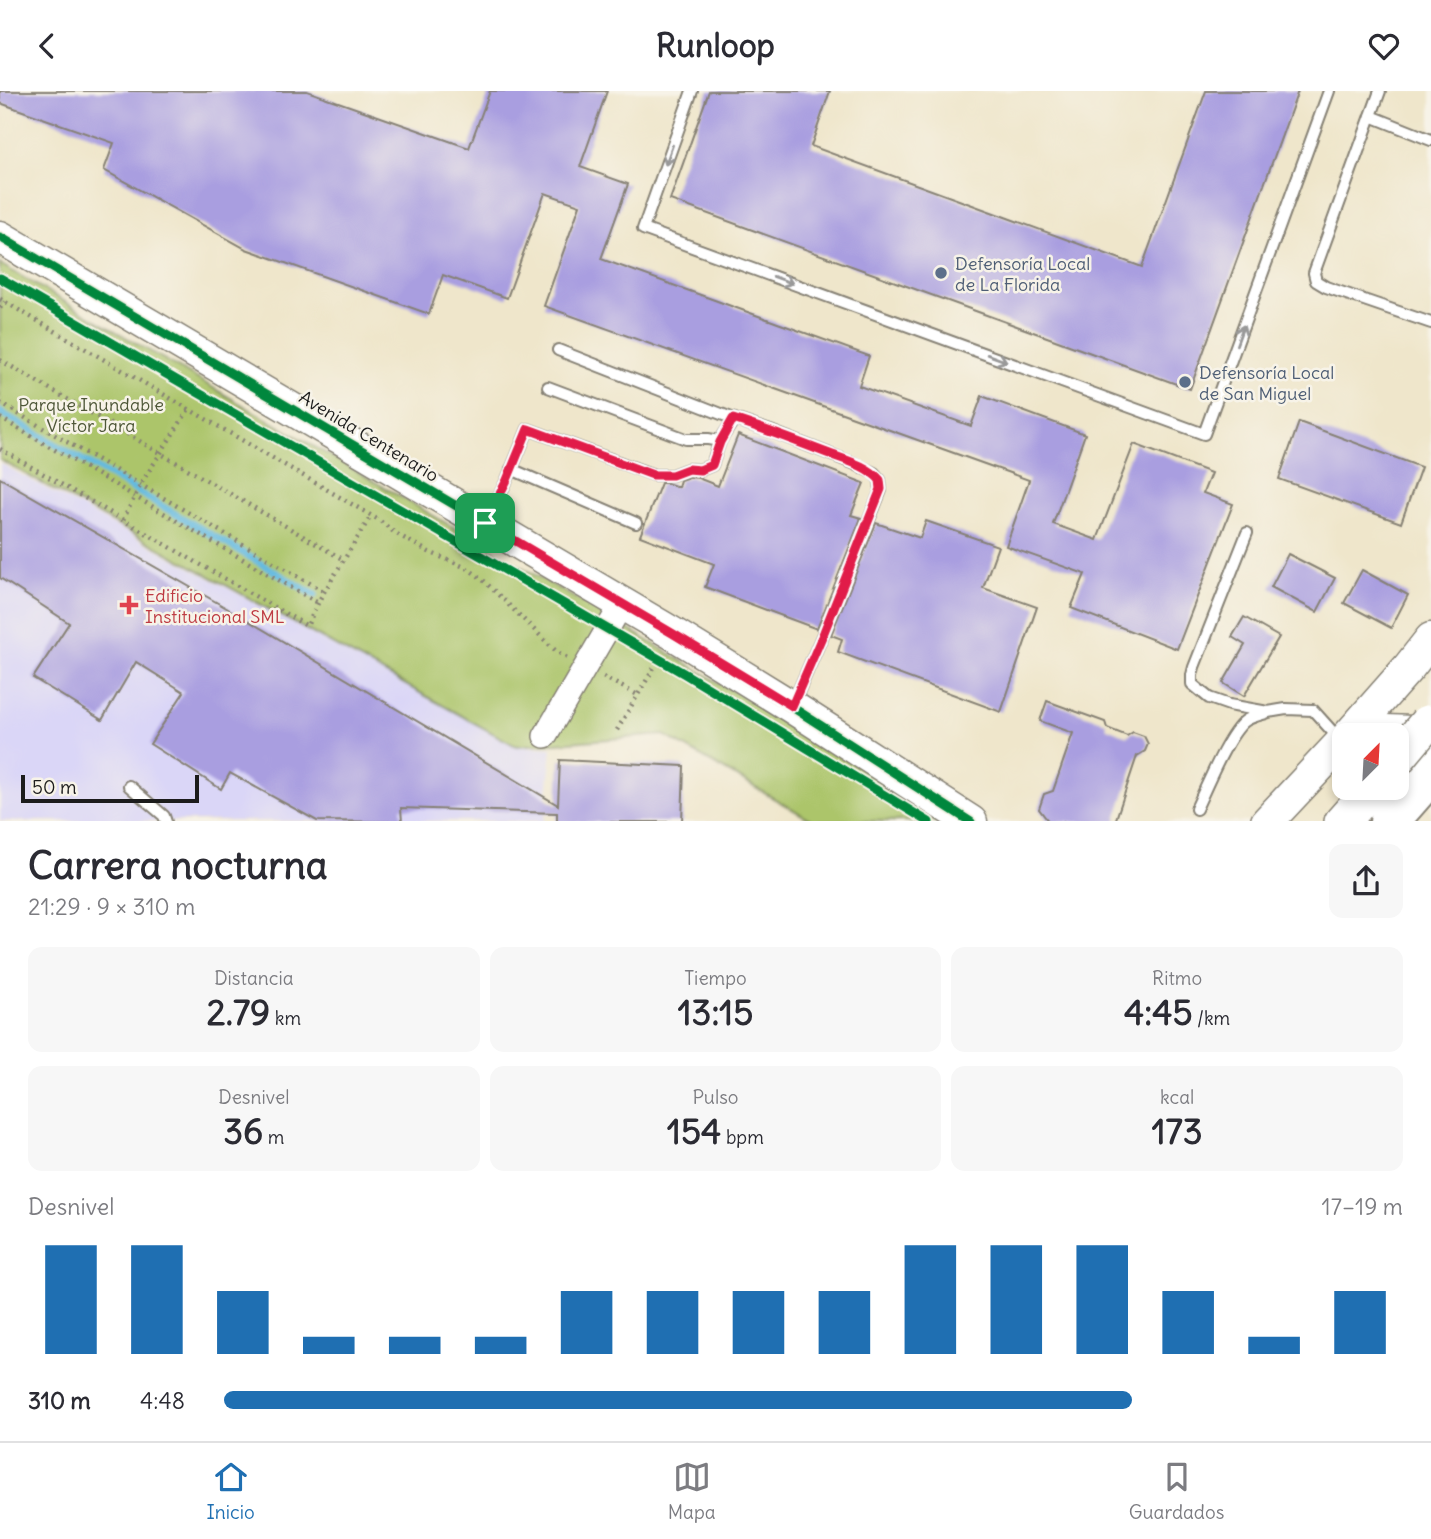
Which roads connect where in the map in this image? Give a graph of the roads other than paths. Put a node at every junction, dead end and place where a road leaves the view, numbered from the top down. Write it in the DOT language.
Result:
graph roads {
  1 [pos="692,91"];
  2 [pos="1329,91"];
  3 [pos="1380,91"];
  4 [pos="1371,116"];
  5 [pos="1431,140"];
  6 [pos="0,237"];
  7 [pos="1431,323"];
  8 [pos="558,350"];
  9 [pos="548,387"];
  10 [pos="733,419"];
  11 [pos="720,442"];
  12 [pos="512,469"];
  13 [pos="485,523"];
  14 [pos="636,523"];
  15 [pos="1247,533"];
  16 [pos="622,604"];
  17 [pos="1431,639"];
  18 [pos="1409,667"];
  19 [pos="792,706"];
  20 [pos="1268,712"];
  21 [pos="1362,723"];
  22 [pos="1332,725"];
  23 [pos="545,736"];
  24 [pos="1421,749"];
  25 [pos="1332,756"];
  26 [pos="129,786"];
  27 [pos="1361,800"];
  28 [pos="1196,809"];
  29 [pos="166,821"];
  30 [pos="971,821"];
  31 [pos="1267,821"];
  32 [pos="1342,821"];
  33 [pos="1389,821"];
  1 -- 2 [label="lane, one-way"];
  3 -- 4 [label="lane"];
  4 -- 5 [label="lane"];
  4 -- 7 [label="lane"];
  6 -- 13 [label="street, Avenida Centenario"];
  8 -- 10 [label="lane"];
  9 -- 11 [label="lane"];
  10 -- 11 [label="lane"];
  10 -- 19 [label="lane"];
  11 -- 12 [label="lane"];
  12 -- 13 [label="lane"];
  12 -- 14 [label="lane"];
  13 -- 16 [label="street, Avenida Centenario"];
  15 -- 20 [label="lane"];
  16 -- 19 [label="street, Avenida Centenario"];
  16 -- 23 [label="street"];
  17 -- 18 [label="street"];
  18 -- 21 [label="street"];
  18 -- 24 [label="street"];
  19 -- 30 [label="street, Avenida Centenario"];
  20 -- 22 [label="lane"];
  20 -- 28 [label="lane"];
  24 -- 33 [label="highway"];
  25 -- 31 [label="street"];
  26 -- 29 [label="lane"];
  27 -- 32 [label="main road"];
}
